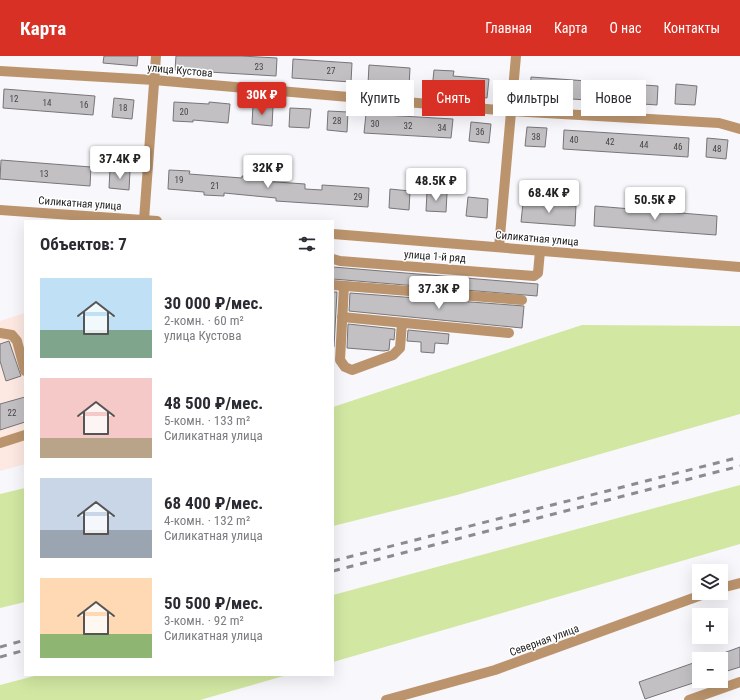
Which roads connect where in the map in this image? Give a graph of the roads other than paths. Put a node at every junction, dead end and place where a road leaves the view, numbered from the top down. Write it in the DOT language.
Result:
graph roads {
  1 [pos="156,56"];
  2 [pos="516,56"];
  3 [pos="0,71"];
  4 [pos="154,80"];
  5 [pos="513,80"];
  6 [pos="493,110"];
  7 [pos="573,115"];
  8 [pos="510,116"];
  9 [pos="740,129"];
  10 [pos="0,210"];
  11 [pos="144,220"];
  12 [pos="334,234"];
  13 [pos="499,247"];
  14 [pos="540,251"];
  15 [pos="334,258"];
  16 [pos="740,267"];
  17 [pos="334,285"];
  18 [pos="344,286"];
  19 [pos="522,300"];
  20 [pos="342,317"];
  21 [pos="402,323"];
  22 [pos="0,333"];
  23 [pos="509,333"];
  24 [pos="24,367"];
  25 [pos="24,435"];
  26 [pos="0,443"];
  27 [pos="740,583"];
  28 [pos="728,586"];
  29 [pos="692,599"];
  30 [pos="740,682"];
  31 [pos="386,700"];
  32 [pos="690,700"];
  1 -- 4 [label="street"];
  2 -- 5 [label="street"];
  3 -- 4 [label="street, улица Кустова"];
  4 -- 6 [label="street, улица Кустова"];
  4 -- 11 [label="street"];
  7 -- 9 [label="street, улица Кустова"];
  8 -- 13 [label="street"];
  10 -- 11 [label="street, Силикатная улица"];
  12 -- 13 [label="street, Силикатная улица"];
  13 -- 14 [label="street, Силикатная улица"];
  14 -- 15 [label="street, улица 1-й ряд"];
  14 -- 16 [label="street, Силикатная улица"];
  17 -- 18 [label="street"];
  18 -- 19 [label="street"];
  18 -- 20 [label="street"];
  20 -- 21 [label="street"];
  20 -- 21 [label="street"];
  21 -- 23 [label="street"];
  22 -- 24 [label="street"];
  25 -- 26 [label="street"];
  27 -- 28 [label="street"];
  29 -- 31 [label="street, Северная улица"];
  30 -- 32 [label="street"];
}
